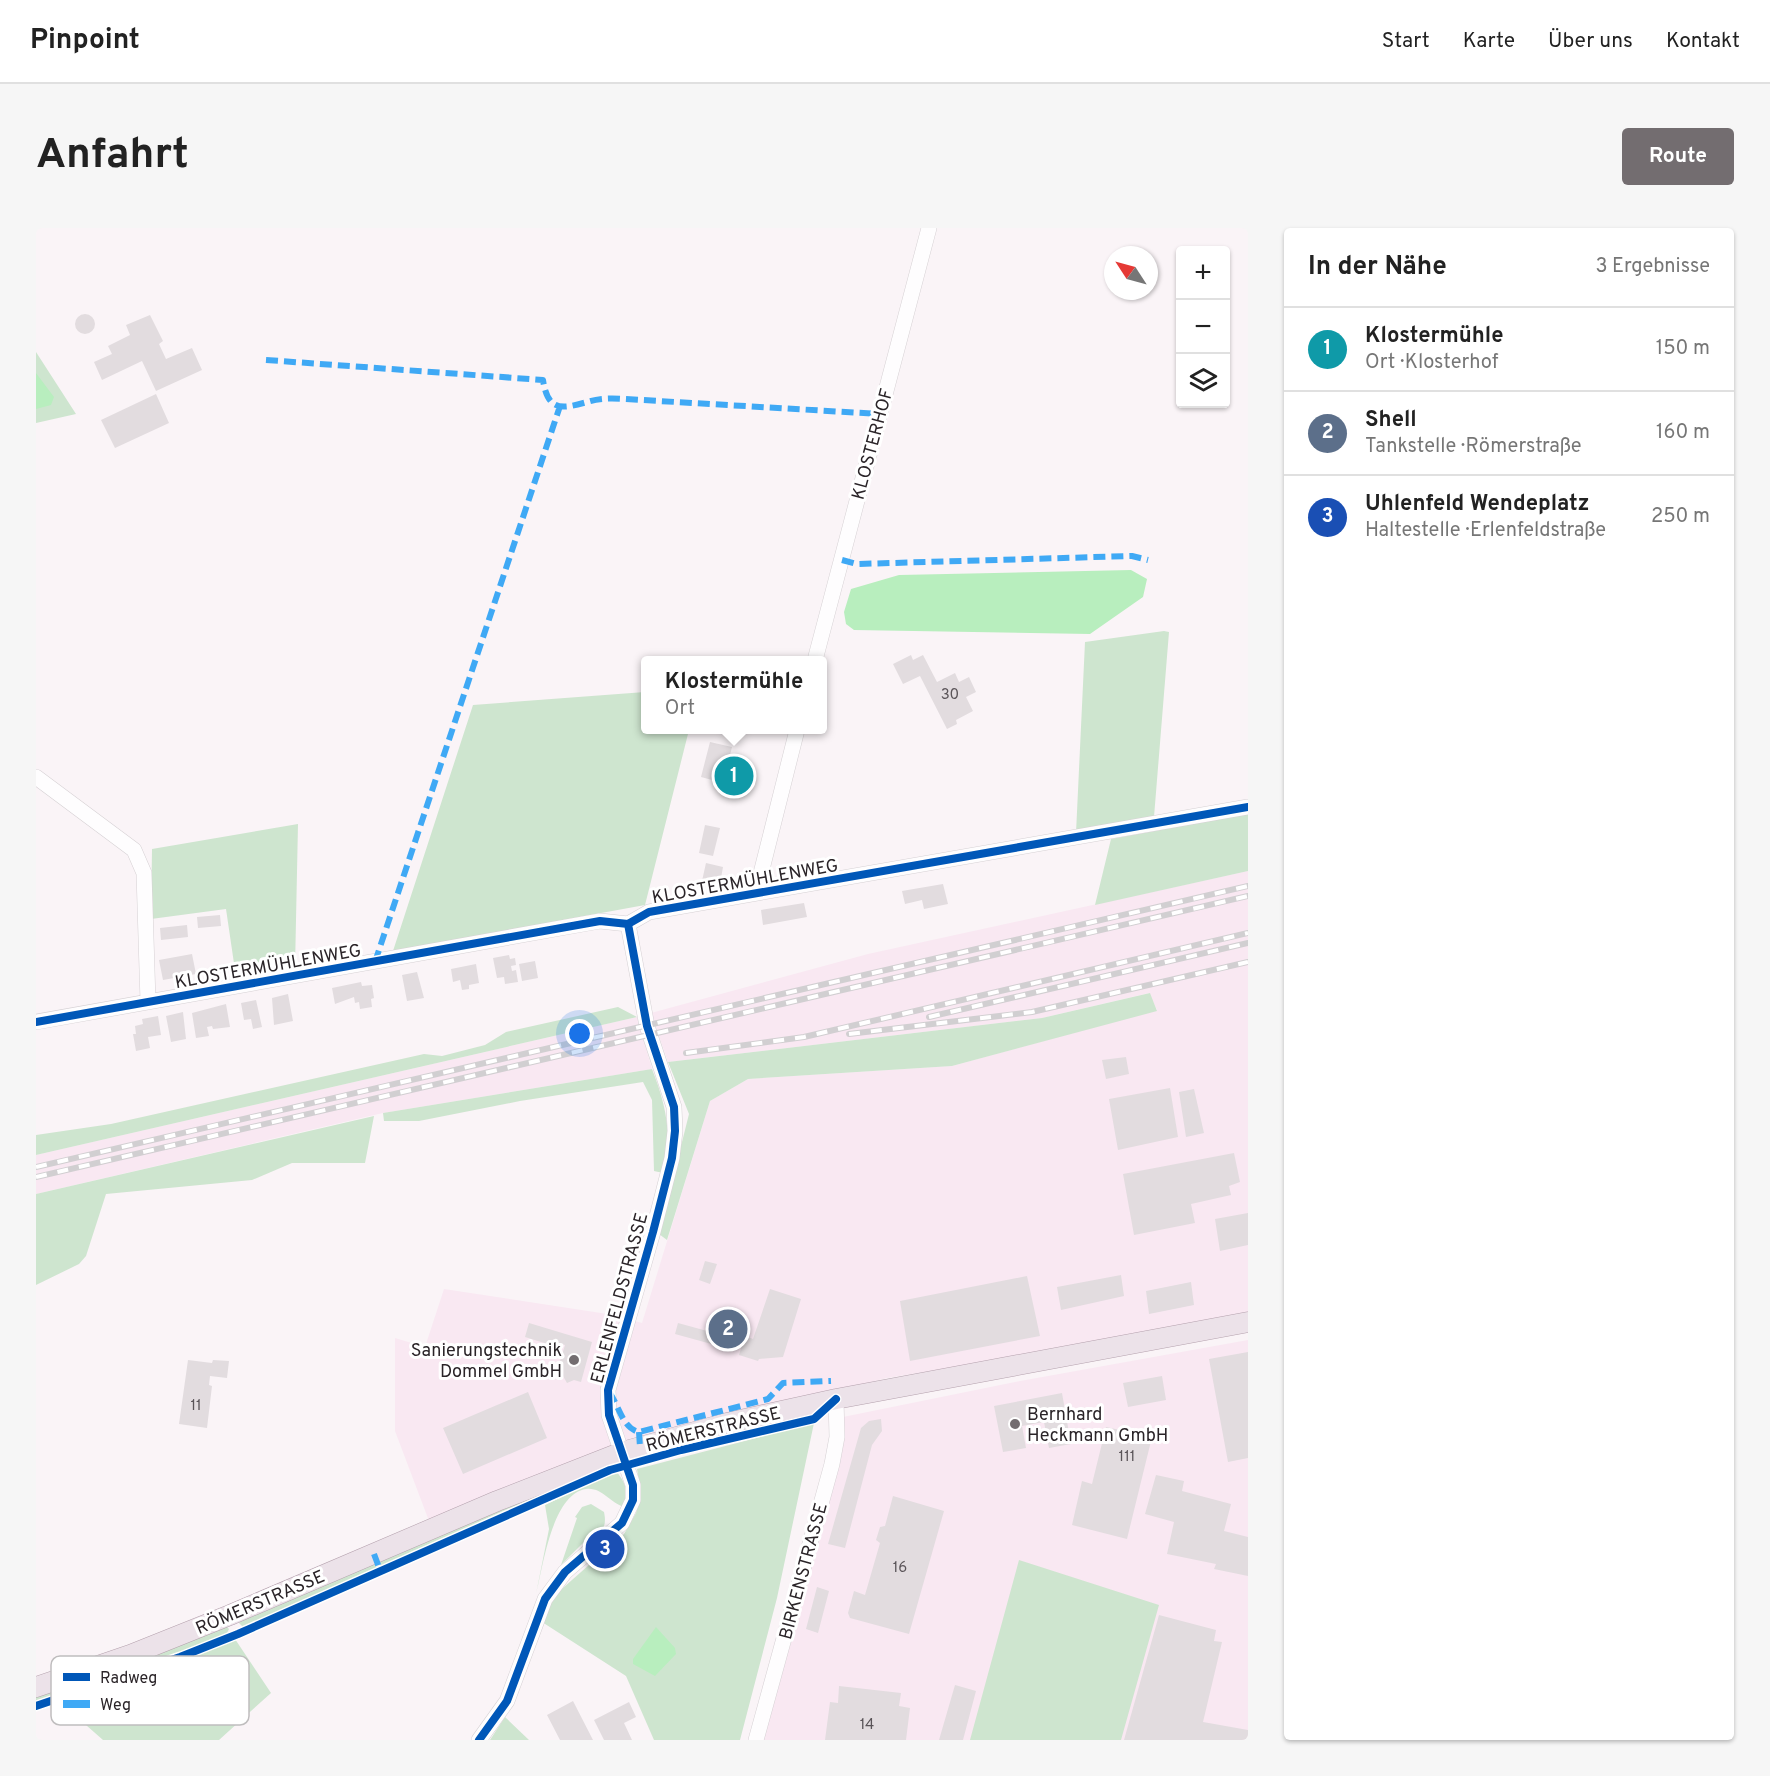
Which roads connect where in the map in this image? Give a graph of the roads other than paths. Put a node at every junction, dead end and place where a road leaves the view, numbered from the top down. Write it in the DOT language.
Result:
graph roads {
  1 [pos="929,228"];
  2 [pos="816,656"];
  3 [pos="796,734"];
  4 [pos="36,777"];
  5 [pos="1248,807"];
  6 [pos="756,893"];
  7 [pos="628,924"];
  8 [pos="148,1002"];
  9 [pos="36,1022"];
  10 [pos="1248,1322"];
  11 [pos="836,1399"];
  12 [pos="622,1452"];
  13 [pos="120,1656"];
  14 [pos="51,1681"];
  15 [pos="36,1687"];
  16 [pos="479,1740"];
  17 [pos="756,1740"];
  1 -- 2 [label="street, KLOSTERHOF"];
  3 -- 6 [label="street"];
  4 -- 8 [label="street"];
  5 -- 6 [label="street, KLOSTERMÜHLENWEG"];
  6 -- 7 [label="street, KLOSTERMÜHLENWEG"];
  7 -- 8 [label="street, KLOSTERMÜHLENWEG"];
  7 -- 12 [label="street, ERLENFELDSTRASSE"];
  8 -- 9 [label="street, KLOSTERMÜHLENWEG"];
  10 -- 11 [label="main road, RÖMERSTRASSE"];
  11 -- 12 [label="main road, RÖMERSTRASSE"];
  11 -- 17 [label="street, BIRKENSTRASSE"];
  12 -- 13 [label="main road, RÖMERSTRASSE"];
  12 -- 16 [label="street, ERLENFELDSTRASSE"];
  14 -- 15 [label="main road, RÖMERSTRASSE"];
}
